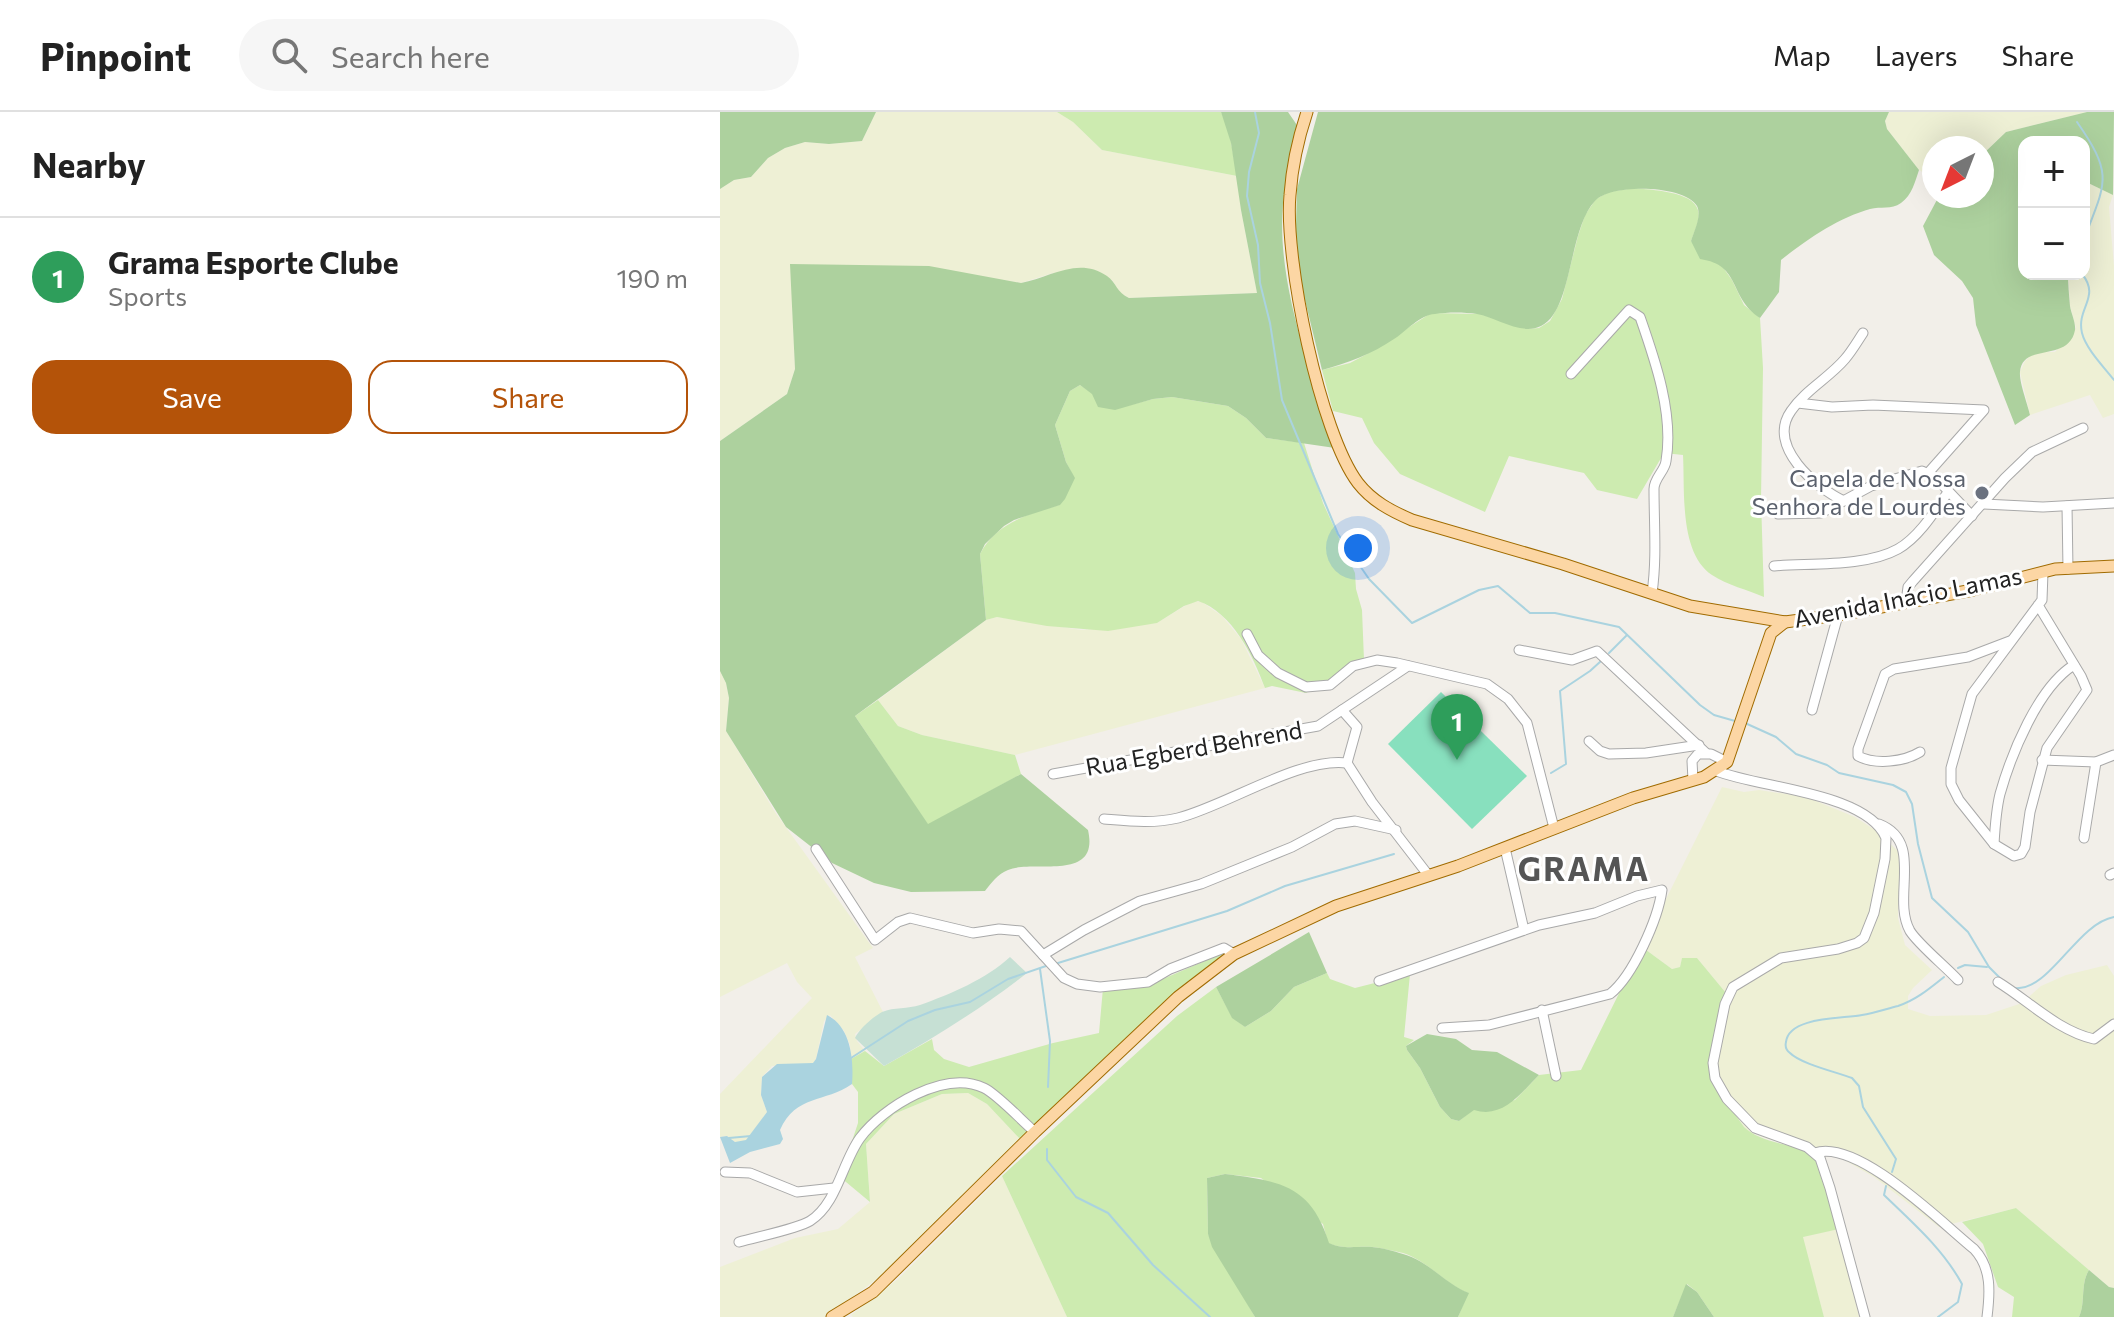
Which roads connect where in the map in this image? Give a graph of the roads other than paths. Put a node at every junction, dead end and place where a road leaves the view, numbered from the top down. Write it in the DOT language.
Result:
graph roads {
  1 [pos="1307,112"];
  2 [pos="1863,333"];
  3 [pos="1571,374"];
  4 [pos="1798,403"];
  5 [pos="2083,428"];
  6 [pos="1929,472"];
  7 [pos="1948,492"];
  8 [pos="1844,501"];
  9 [pos="2114,503"];
  10 [pos="1984,504"];
  11 [pos="2067,506"];
  12 [pos="1778,514"];
  13 [pos="1972,516"];
  14 [pos="1774,566"];
  15 [pos="2114,566"];
  16 [pos="2068,569"];
  17 [pos="2043,572"];
  18 [pos="1652,593"];
  19 [pos="1906,602"];
  20 [pos="2038,605"];
  21 [pos="1838,615"];
  22 [pos="1785,622"];
  23 [pos="1247,634"];
  24 [pos="2010,641"];
  25 [pos="1519,650"];
  26 [pos="2074,665"];
  27 [pos="1408,666"];
  28 [pos="1342,710"];
  29 [pos="1812,710"];
  30 [pos="1589,741"];
  31 [pos="1703,749"];
  32 [pos="1920,752"];
  33 [pos="2114,755"];
  34 [pos="2042,760"];
  35 [pos="1727,762"];
  36 [pos="2096,762"];
  37 [pos="1347,763"];
  38 [pos="1717,771"];
  39 [pos="1053,774"];
  40 [pos="1693,780"];
  41 [pos="1104,819"];
  42 [pos="1873,822"];
  43 [pos="1554,828"];
  44 [pos="1396,830"];
  45 [pos="2084,838"];
  46 [pos="1997,847"];
  47 [pos="1505,848"];
  48 [pos="816,849"];
  49 [pos="1429,876"];
  50 [pos="1524,930"];
  51 [pos="1234,954"];
  52 [pos="1043,955"];
  53 [pos="1958,980"];
  54 [pos="1379,981"];
  55 [pos="1998,982"];
  56 [pos="1542,1010"];
  57 [pos="2114,1024"];
  58 [pos="1442,1028"];
  59 [pos="1556,1076"];
  60 [pos="1035,1132"];
  61 [pos="1815,1153"];
  62 [pos="725,1172"];
  63 [pos="834,1188"];
  64 [pos="739,1242"];
  65 [pos="832,1317"];
  66 [pos="1865,1317"];
  67 [pos="1987,1317"];
  1 -- 18 [label="main road, Avenida Inácio Lamas"];
  2 -- 4 [label="street"];
  3 -- 18 [label="street"];
  4 -- 6 [label="street"];
  4 -- 8 [label="street"];
  5 -- 10 [label="street"];
  6 -- 7 [label="street"];
  6 -- 8 [label="street"];
  7 -- 13 [label="street"];
  7 -- 14 [label="street"];
  8 -- 12 [label="street"];
  9 -- 11 [label="street"];
  10 -- 11 [label="street"];
  10 -- 13 [label="street"];
  11 -- 16 [label="street"];
  13 -- 19 [label="street"];
  15 -- 16 [label="main road, Avenida Inácio Lamas"];
  16 -- 17 [label="main road, Avenida Inácio Lamas"];
  17 -- 19 [label="main road, Avenida Inácio Lamas"];
  17 -- 20 [label="street"];
  18 -- 22 [label="main road, Avenida Inácio Lamas"];
  19 -- 21 [label="main road, Avenida Inácio Lamas"];
  20 -- 24 [label="street"];
  20 -- 26 [label="street"];
  21 -- 22 [label="main road, Avenida Inácio Lamas"];
  21 -- 29 [label="street"];
  22 -- 35 [label="main road"];
  23 -- 27 [label="street"];
  24 -- 32 [label="street"];
  24 -- 46 [label="street"];
  25 -- 31 [label="street"];
  26 -- 34 [label="street"];
  26 -- 46 [label="street"];
  27 -- 28 [label="street, Rua Egberd Behrend"];
  27 -- 43 [label="street"];
  28 -- 37 [label="street"];
  28 -- 39 [label="street, Rua Egberd Behrend"];
  30 -- 31 [label="street"];
  31 -- 35 [label="street"];
  31 -- 40 [label="street"];
  33 -- 36 [label="street"];
  34 -- 36 [label="street"];
  34 -- 46 [label="street"];
  35 -- 38 [label="main road"];
  36 -- 45 [label="street"];
  37 -- 41 [label="street"];
  37 -- 44 [label="street"];
  38 -- 40 [label="main road"];
  38 -- 42 [label="street"];
  40 -- 43 [label="main road"];
  42 -- 53 [label="street"];
  42 -- 61 [label="street"];
  43 -- 47 [label="main road"];
  44 -- 49 [label="street"];
  44 -- 52 [label="street"];
  47 -- 49 [label="main road"];
  47 -- 50 [label="street"];
  48 -- 52 [label="street"];
  49 -- 51 [label="main road"];
  50 -- 54 [label="street"];
  50 -- 56 [label="street"];
  51 -- 52 [label="street"];
  51 -- 60 [label="main road"];
  55 -- 57 [label="street"];
  56 -- 58 [label="street"];
  56 -- 59 [label="street"];
  60 -- 63 [label="street"];
  60 -- 65 [label="main road"];
  61 -- 66 [label="street"];
  61 -- 67 [label="street"];
  62 -- 63 [label="street"];
  63 -- 64 [label="street"];
}
